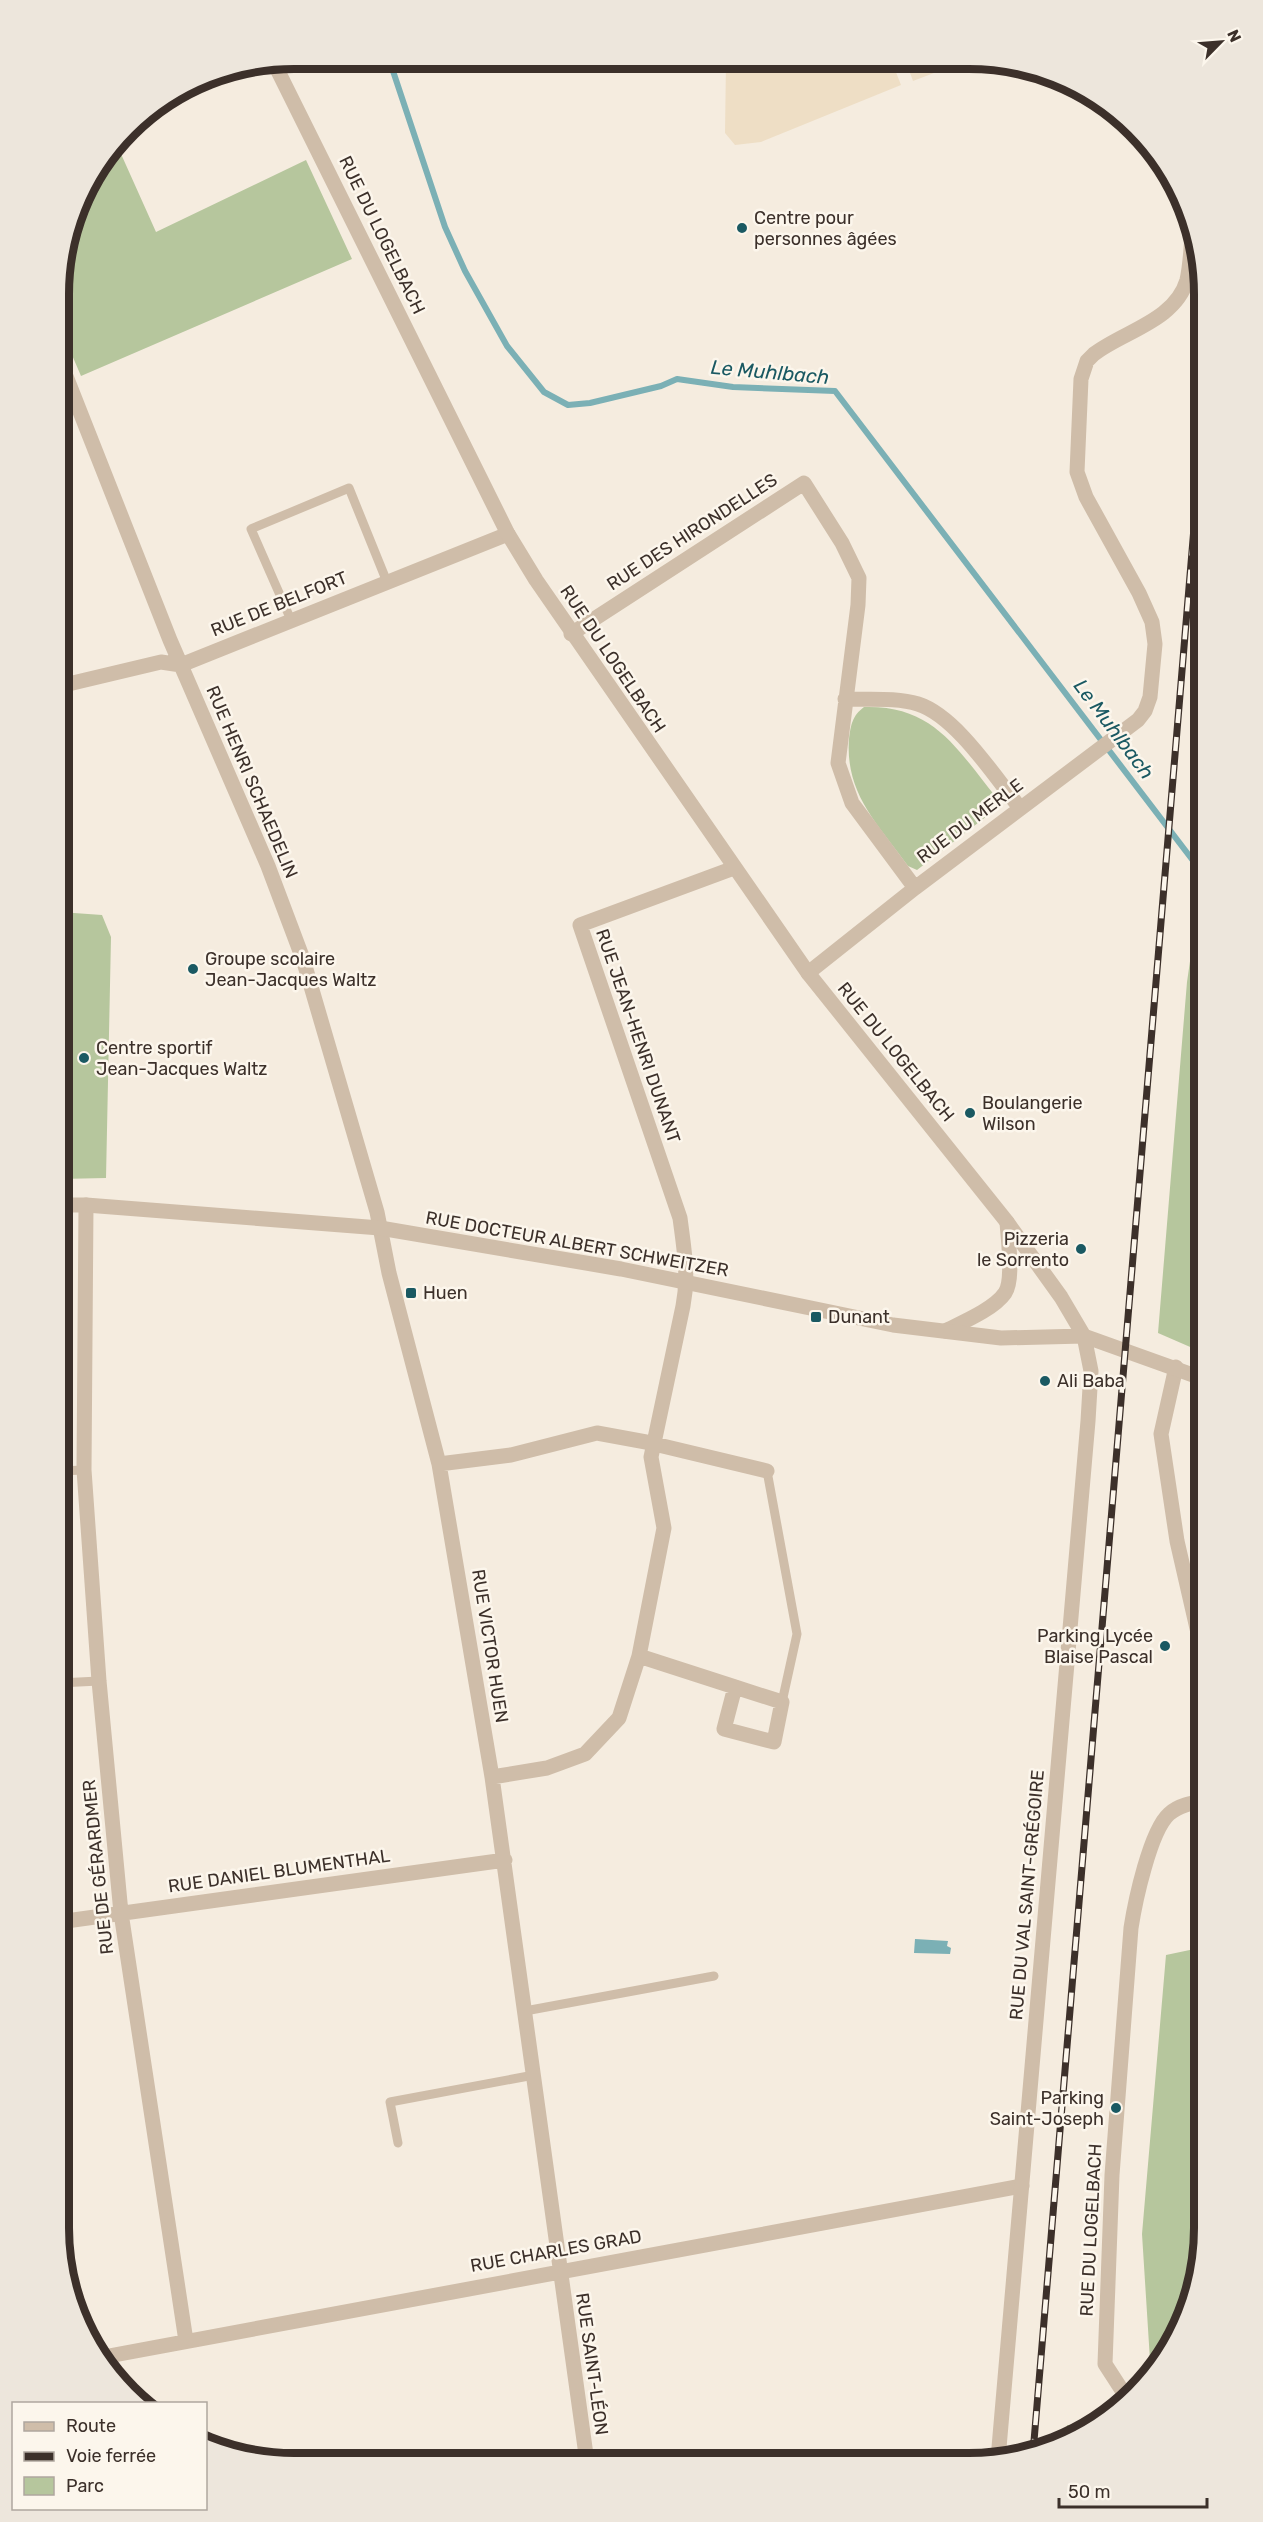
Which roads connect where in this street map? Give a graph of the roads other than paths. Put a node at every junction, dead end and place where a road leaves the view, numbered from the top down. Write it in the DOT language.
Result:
graph roads {
  1 [pos="277,69"];
  2 [pos="1190,250"];
  3 [pos="69,383"];
  4 [pos="508,534"];
  5 [pos="387,582"];
  6 [pos="291,620"];
  7 [pos="571,634"];
  8 [pos="181,665"];
  9 [pos="69,684"];
  10 [pos="845,699"];
  11 [pos="1020,808"];
  12 [pos="734,868"];
  13 [pos="915,888"];
  14 [pos="808,973"];
  15 [pos="69,1205"];
  16 [pos="86,1205"];
  17 [pos="1007,1222"];
  18 [pos="380,1228"];
  19 [pos="687,1283"];
  20 [pos="945,1331"];
  21 [pos="1084,1336"];
  22 [pos="1176,1367"];
  23 [pos="1194,1375"];
  24 [pos="653,1444"];
  25 [pos="439,1464"];
  26 [pos="84,1470"];
  27 [pos="69,1471"];
  28 [pos="767,1471"];
  29 [pos="1194,1615"];
  30 [pos="639,1656"];
  31 [pos="99,1681"];
  32 [pos="69,1682"];
  33 [pos="735,1687"];
  34 [pos="782,1702"];
  35 [pos="492,1777"];
  36 [pos="1194,1803"];
  37 [pos="505,1860"];
  38 [pos="121,1913"];
  39 [pos="69,1921"];
  40 [pos="714,1976"];
  41 [pos="525,2011"];
  42 [pos="534,2075"];
  43 [pos="398,2143"];
  44 [pos="1022,2186"];
  45 [pos="560,2270"];
  46 [pos="186,2341"];
  47 [pos="109,2356"];
  48 [pos="1123,2392"];
  49 [pos="999,2451"];
  50 [pos="585,2453"];
  1 -- 4 [label="street, RUE DU LOGELBACH"];
  2 -- 11 [label="street, RUE DU MERLE"];
  3 -- 8 [label="street, RUE HENRI SCHAEDELIN"];
  4 -- 5 [label="street, RUE DE BELFORT"];
  4 -- 7 [label="street, RUE DU LOGELBACH"];
  5 -- 6 [label="street, RUE DE BELFORT"];
  5 -- 6 [label="lane"];
  6 -- 8 [label="street, RUE DE BELFORT"];
  7 -- 10 [label="street, RUE DES HIRONDELLES"];
  7 -- 12 [label="street, RUE DU LOGELBACH"];
  8 -- 9 [label="street, RUE DE BELFORT"];
  8 -- 18 [label="street, RUE HENRI SCHAEDELIN"];
  10 -- 11 [label="street"];
  10 -- 13 [label="street"];
  11 -- 13 [label="street, RUE DU MERLE"];
  12 -- 14 [label="street, RUE DU LOGELBACH"];
  12 -- 19 [label="street, RUE JEAN-HENRI DUNANT"];
  13 -- 14 [label="street, RUE DU MERLE"];
  14 -- 17 [label="street, RUE DU LOGELBACH"];
  15 -- 16 [label="street, RUE DOCTEUR ALBERT SCHWEITZER"];
  16 -- 18 [label="street, RUE DOCTEUR ALBERT SCHWEITZER"];
  16 -- 26 [label="street, RUE DE GÉRARDMER"];
  17 -- 20 [label="street"];
  17 -- 21 [label="street, RUE DU LOGELBACH"];
  18 -- 19 [label="street, RUE DOCTEUR ALBERT SCHWEITZER"];
  18 -- 25 [label="street, RUE VICTOR HUEN"];
  19 -- 20 [label="street, RUE DOCTEUR ALBERT SCHWEITZER"];
  19 -- 24 [label="street"];
  20 -- 21 [label="street, RUE DOCTEUR ALBERT SCHWEITZER"];
  21 -- 22 [label="street"];
  21 -- 44 [label="street, RUE DU VAL SAINT-GRÉGOIRE"];
  22 -- 23 [label="street"];
  22 -- 29 [label="street"];
  24 -- 25 [label="street"];
  24 -- 28 [label="street"];
  24 -- 30 [label="street"];
  25 -- 35 [label="street, RUE VICTOR HUEN"];
  26 -- 27 [label="lane"];
  26 -- 31 [label="street, RUE DE GÉRARDMER"];
  28 -- 34 [label="lane"];
  30 -- 33 [label="street"];
  30 -- 35 [label="street"];
  31 -- 32 [label="lane"];
  31 -- 38 [label="street, RUE DE GÉRARDMER"];
  33 -- 34 [label="street"];
  33 -- 34 [label="street"];
  35 -- 37 [label="street, RUE VICTOR HUEN"];
  36 -- 48 [label="street, RUE DU LOGELBACH"];
  37 -- 38 [label="street, RUE DANIEL BLUMENTHAL"];
  37 -- 41 [label="street, RUE VICTOR HUEN"];
  38 -- 39 [label="street, RUE DANIEL BLUMENTHAL"];
  38 -- 46 [label="street, RUE DE GÉRARDMER"];
  40 -- 41 [label="lane"];
  41 -- 42 [label="street, RUE VICTOR HUEN"];
  42 -- 43 [label="lane"];
  42 -- 45 [label="street, RUE VICTOR HUEN"];
  44 -- 45 [label="street, RUE CHARLES GRAD"];
  44 -- 49 [label="street, RUE DU VAL SAINT-GRÉGOIRE"];
  45 -- 46 [label="street, RUE CHARLES GRAD"];
  45 -- 50 [label="street, RUE SAINT-LÉON"];
  46 -- 47 [label="street, RUE CHARLES GRAD"];
}
